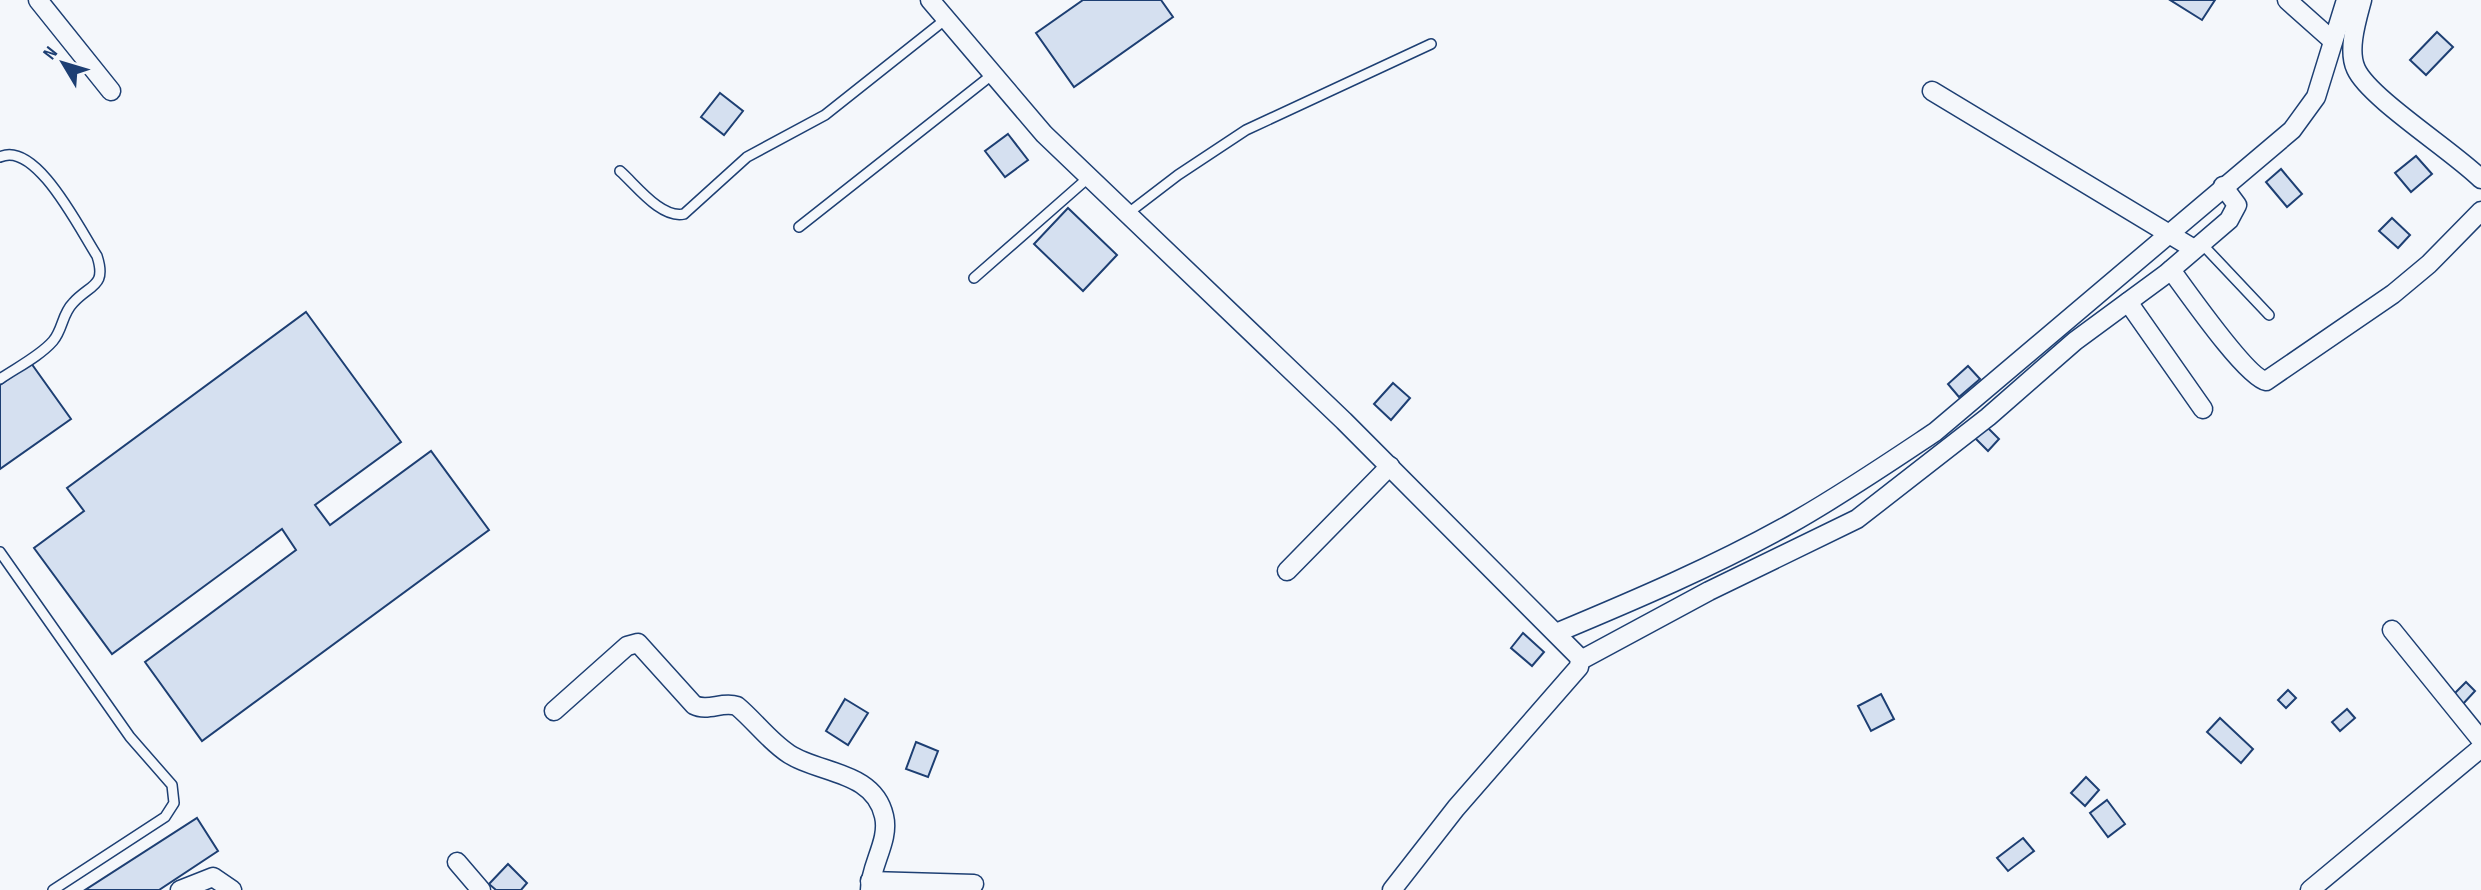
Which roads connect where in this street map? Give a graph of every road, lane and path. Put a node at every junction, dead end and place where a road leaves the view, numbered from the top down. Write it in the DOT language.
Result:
graph roads {
  1 [pos="38,0"];
  2 [pos="930,0"];
  3 [pos="2287,0"];
  4 [pos="2346,0"];
  5 [pos="2362,0"];
  6 [pos="946,19"];
  7 [pos="2333,41"];
  8 [pos="1431,44"];
  9 [pos="993,74"];
  10 [pos="111,91"];
  11 [pos="1932,91"];
  12 [pos="0,157"];
  13 [pos="620,171"];
  14 [pos="1088,178"];
  15 [pos="2481,179"];
  16 [pos="2223,186"];
  17 [pos="2481,211"];
  18 [pos="1127,214"];
  19 [pos="799,228"];
  20 [pos="2168,232"];
  21 [pos="2198,246"];
  22 [pos="2171,270"];
  23 [pos="974,278"];
  24 [pos="2128,302"];
  25 [pos="2269,315"];
  26 [pos="0,379"];
  27 [pos="2203,409"];
  28 [pos="1390,466"];
  29 [pos="0,552"];
  30 [pos="1287,571"];
  31 [pos="2392,629"];
  32 [pos="1570,648"];
  33 [pos="554,711"];
  34 [pos="2481,740"];
  35 [pos="2481,748"];
  36 [pos="457,862"];
  37 [pos="974,884"];
  38 [pos="870,885"];
  39 [pos="53,890"];
  40 [pos="180,890"];
  41 [pos="232,890"];
  42 [pos="481,890"];
  43 [pos="1392,890"];
  44 [pos="2310,890"];
  1 -- 10 [label="street"];
  2 -- 6 [label="street"];
  3 -- 7 [label="street"];
  4 -- 7 [label="street"];
  5 -- 15 [label="street"];
  6 -- 9 [label="street"];
  6 -- 13 [label="lane"];
  7 -- 16 [label="street"];
  8 -- 18 [label="lane"];
  9 -- 14 [label="street"];
  9 -- 19 [label="lane"];
  11 -- 20 [label="street"];
  12 -- 26 [label="lane"];
  14 -- 18 [label="street"];
  14 -- 23 [label="lane"];
  16 -- 20 [label="street"];
  16 -- 21 [label="street"];
  17 -- 22 [label="street"];
  18 -- 28 [label="street"];
  20 -- 21 [label="street"];
  20 -- 32 [label="street"];
  21 -- 22 [label="street"];
  21 -- 25 [label="lane"];
  22 -- 24 [label="street"];
  24 -- 27 [label="street"];
  24 -- 32 [label="street"];
  28 -- 30 [label="street"];
  28 -- 32 [label="street"];
  29 -- 39 [label="lane"];
  31 -- 34 [label="street"];
  32 -- 43 [label="street"];
  33 -- 38 [label="street"];
  35 -- 44 [label="street"];
  36 -- 42 [label="street"];
  37 -- 38 [label="street"];
  40 -- 41 [label="street"];
}
